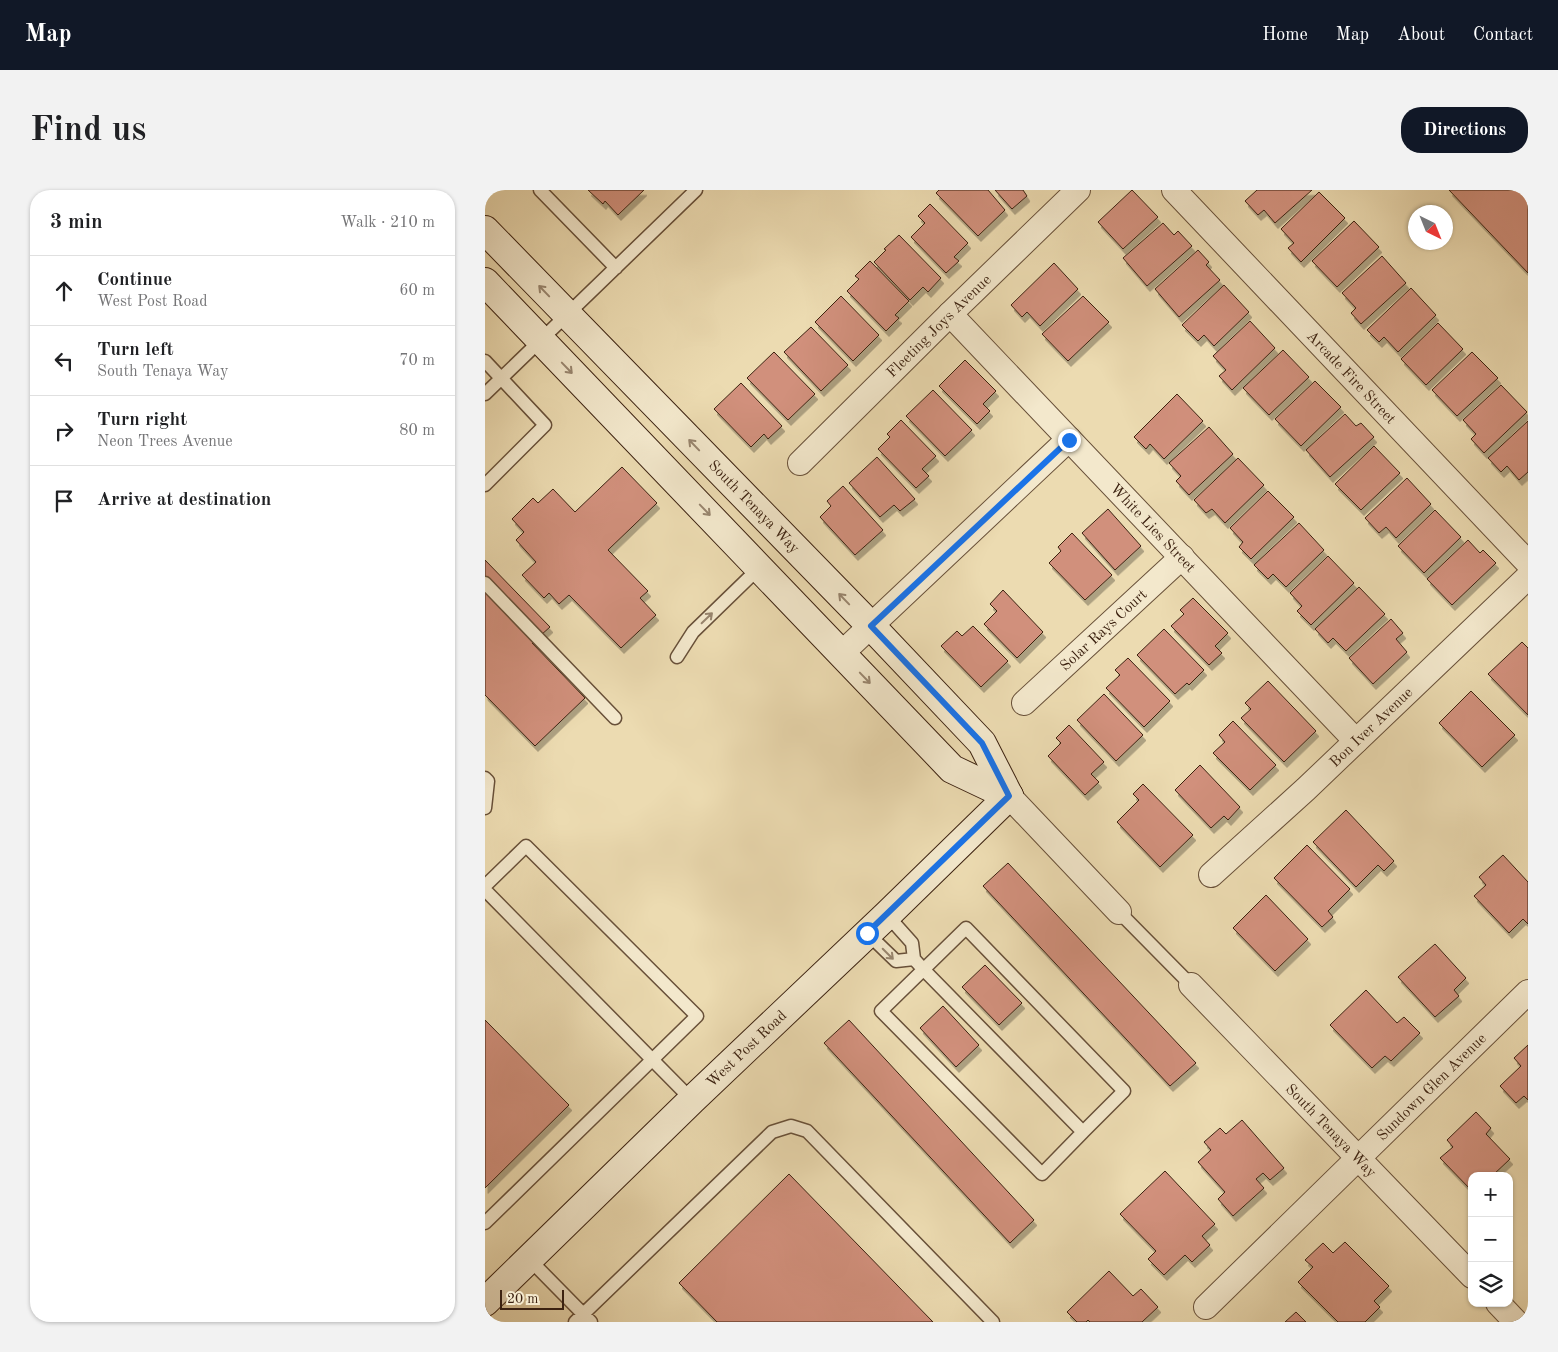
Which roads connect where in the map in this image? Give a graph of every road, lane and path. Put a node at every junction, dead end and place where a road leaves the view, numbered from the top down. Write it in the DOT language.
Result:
graph roads {
  1 [pos="540,190"];
  2 [pos="696,190"];
  3 [pos="1078,190"];
  4 [pos="1175,190"];
  5 [pos="485,230"];
  6 [pos="616,268"];
  7 [pos="485,282"];
  8 [pos="567,314"];
  9 [pos="950,314"];
  10 [pos="541,340"];
  11 [pos="485,361"];
  12 [pos="501,379"];
  13 [pos="485,394"];
  14 [pos="1069,440"];
  15 [pos="800,464"];
  16 [pos="485,485"];
  17 [pos="1182,558"];
  18 [pos="1528,563"];
  19 [pos="760,568"];
  20 [pos="1528,577"];
  21 [pos="485,583"];
  22 [pos="871,626"];
  23 [pos="842,653"];
  24 [pos="677,657"];
  25 [pos="1024,702"];
  26 [pos="615,718"];
  27 [pos="1356,741"];
  28 [pos="485,778"];
  29 [pos="1009,796"];
  30 [pos="485,808"];
  31 [pos="1211,875"];
  32 [pos="485,886"];
  33 [pos="485,890"];
  34 [pos="1119,912"];
  35 [pos="877,924"];
  36 [pos="914,959"];
  37 [pos="923,969"];
  38 [pos="1191,985"];
  39 [pos="1528,992"];
  40 [pos="652,1060"];
  41 [pos="692,1100"];
  42 [pos="1083,1132"];
  43 [pos="1357,1158"];
  44 [pos="485,1224"];
  45 [pos="529,1259"];
  46 [pos="1468,1272"];
  47 [pos="485,1302"];
  48 [pos="1206,1307"];
  49 [pos="1502,1307"];
  50 [pos="583,1319"];
  51 [pos="993,1322"];
  52 [pos="1516,1322"];
  1 -- 6 [label="lane"];
  2 -- 6 [label="lane"];
  3 -- 9 [label="street, Fleeting Joys Avenue"];
  4 -- 18 [label="street, Arcade Fire Street"];
  8 -- 5 [label="street, South Tenaya Way, one-way"];
  6 -- 8 [label="lane"];
  7 -- 10 [label="street, South Tenaya Way"];
  8 -- 10 [label="lane"];
  22 -- 8 [label="street, South Tenaya Way, one-way"];
  9 -- 14 [label="street, White Lies Street"];
  9 -- 15 [label="street, Fleeting Joys Avenue"];
  10 -- 12 [label="lane"];
  10 -- 19 [label="street, South Tenaya Way, one-way"];
  11 -- 12 [label="lane"];
  12 -- 13 [label="lane"];
  12 -- 16 [label="lane"];
  14 -- 17 [label="street, White Lies Street"];
  14 -- 22 [label="street"];
  17 -- 25 [label="street, Solar Rays Court"];
  17 -- 27 [label="street, White Lies Street"];
  19 -- 23 [label="street, South Tenaya Way"];
  24 -- 19 [label="lane, one-way"];
  20 -- 27 [label="street, Bon Iver Avenue"];
  21 -- 26 [label="lane"];
  22 -- 23 [label="street"];
  22 -- 29 [label="street, South Tenaya Way"];
  23 -- 29 [label="street, South Tenaya Way, one-way"];
  27 -- 31 [label="street, Bon Iver Avenue"];
  28 -- 30 [label="lane"];
  29 -- 34 [label="street, South Tenaya Way"];
  29 -- 35 [label="street, West Post Road"];
  32 -- 40 [label="lane"];
  33 -- 40 [label="lane"];
  34 -- 38 [label="lane"];
  35 -- 36 [label="lane"];
  35 -- 36 [label="lane, one-way"];
  35 -- 41 [label="street, West Post Road"];
  36 -- 37 [label="lane"];
  37 -- 42 [label="lane"];
  37 -- 42 [label="lane"];
  37 -- 42 [label="lane"];
  38 -- 43 [label="street, South Tenaya Way"];
  39 -- 43 [label="street, Sundown Glen Avenue"];
  40 -- 41 [label="lane"];
  40 -- 44 [label="lane"];
  41 -- 45 [label="street, West Post Road"];
  43 -- 46 [label="street, South Tenaya Way"];
  43 -- 48 [label="street, Sundown Glen Avenue"];
  45 -- 47 [label="street, West Post Road"];
  45 -- 50 [label="lane"];
  49 -- 52 [label="street"];
  50 -- 51 [label="lane"];
}
